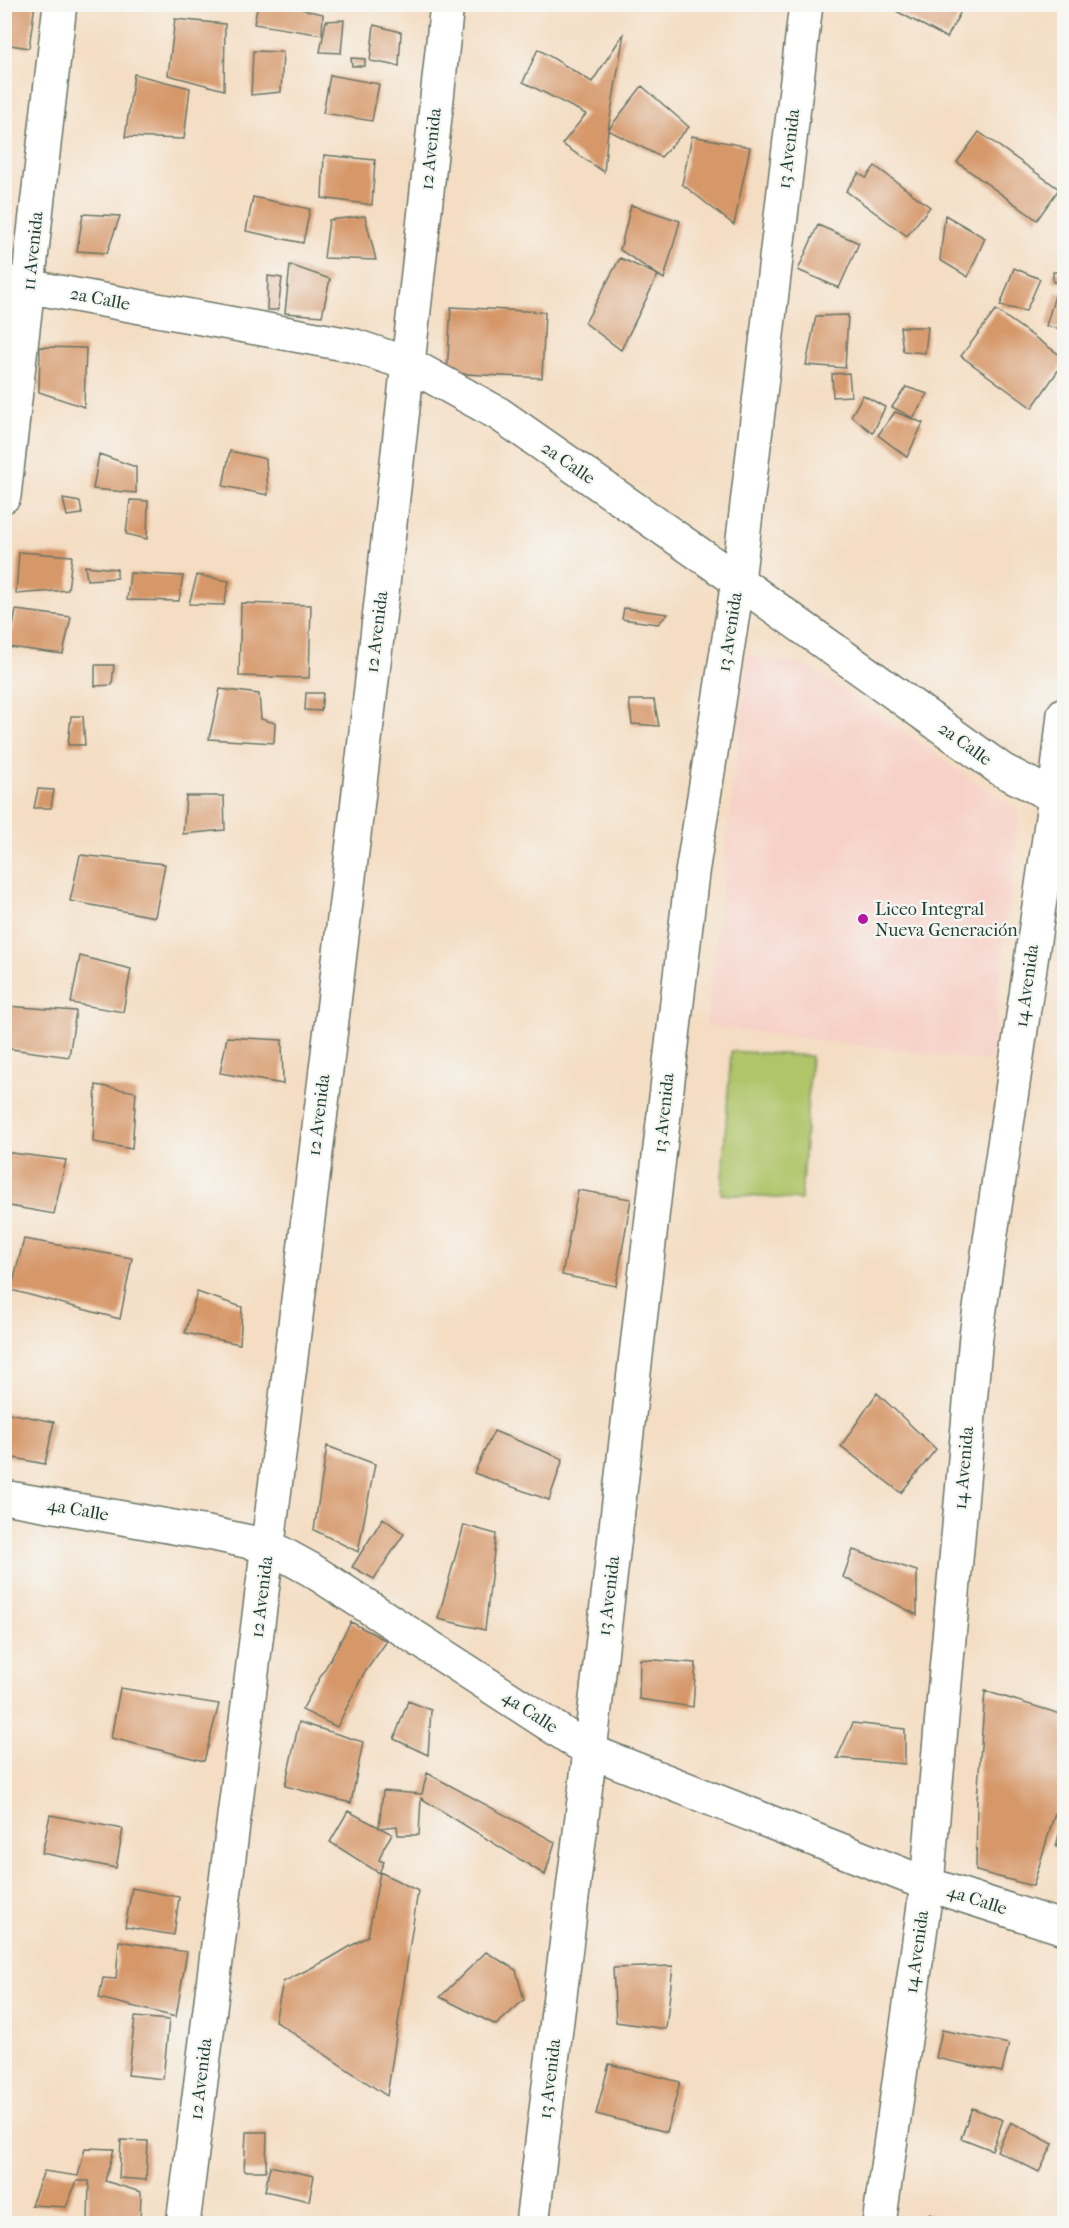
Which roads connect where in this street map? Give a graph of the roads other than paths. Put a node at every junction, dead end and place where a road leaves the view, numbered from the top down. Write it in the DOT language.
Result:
graph roads {
  1 [pos="60,4"];
  2 [pos="447,4"];
  3 [pos="806,4"];
  4 [pos="17,284"];
  5 [pos="409,364"];
  6 [pos="4,496"];
  7 [pos="738,581"];
  8 [pos="1065,714"];
  9 [pos="1060,799"];
  10 [pos="4,1497"];
  11 [pos="268,1546"];
  12 [pos="591,1751"];
  13 [pos="927,1884"];
  14 [pos="1065,1928"];
  15 [pos="183,2223"];
  16 [pos="532,2223"];
  17 [pos="879,2223"];
  1 -- 4 [label="street, 11 Avenida"];
  2 -- 5 [label="street, 12 Avenida"];
  3 -- 7 [label="street, 13 Avenida"];
  4 -- 5 [label="street, 2a Calle"];
  4 -- 6 [label="street, 11 Avenida"];
  5 -- 7 [label="street, 2a Calle"];
  5 -- 11 [label="street, 12 Avenida"];
  7 -- 9 [label="street, 2a Calle"];
  7 -- 12 [label="street, 13 Avenida"];
  8 -- 9 [label="street, 14 Avenida"];
  9 -- 13 [label="street, 14 Avenida"];
  10 -- 11 [label="street, 4a Calle"];
  11 -- 12 [label="street, 4a Calle"];
  11 -- 15 [label="street, 12 Avenida"];
  12 -- 13 [label="street, 4a Calle"];
  12 -- 16 [label="street, 13 Avenida"];
  13 -- 14 [label="street, 4a Calle"];
  13 -- 17 [label="street, 14 Avenida"];
}
